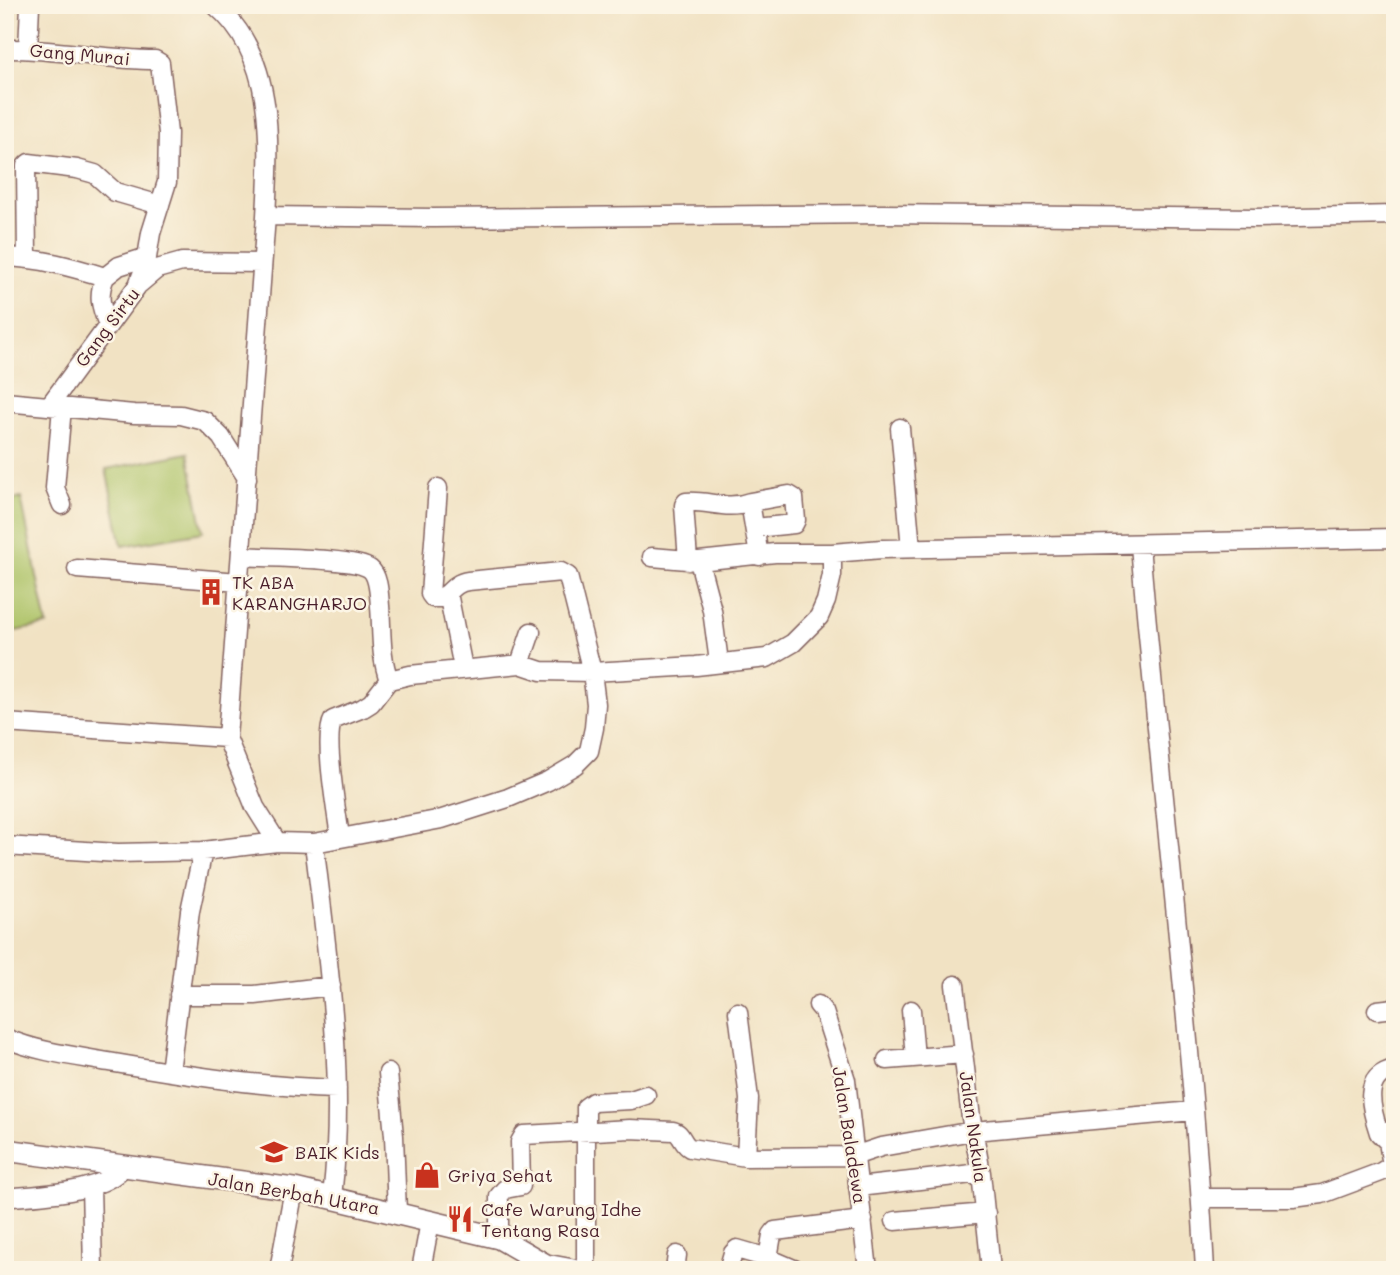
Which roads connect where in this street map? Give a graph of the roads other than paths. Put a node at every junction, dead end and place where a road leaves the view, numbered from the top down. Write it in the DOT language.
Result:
graph roads {
  1 [pos="30,5"];
  2 [pos="215,5"];
  3 [pos="5,49"];
  4 [pos="28,49"];
  5 [pos="160,205"];
  6 [pos="1395,215"];
  7 [pos="266,216"];
  8 [pos="5,257"];
  9 [pos="147,257"];
  10 [pos="27,258"];
  11 [pos="261,263"];
  12 [pos="105,277"];
  13 [pos="138,285"];
  14 [pos="108,325"];
  15 [pos="5,402"];
  16 [pos="55,407"];
  17 [pos="900,428"];
  18 [pos="247,478"];
  19 [pos="438,488"];
  20 [pos="750,502"];
  21 [pos="62,505"];
  22 [pos="755,528"];
  23 [pos="1395,538"];
  24 [pos="1140,545"];
  25 [pos="911,548"];
  26 [pos="832,553"];
  27 [pos="242,556"];
  28 [pos="759,556"];
  29 [pos="652,557"];
  30 [pos="694,561"];
  31 [pos="77,569"];
  32 [pos="239,582"];
  33 [pos="448,593"];
  34 [pos="531,632"];
  35 [pos="719,662"];
  36 [pos="520,664"];
  37 [pos="463,668"];
  38 [pos="592,672"];
  39 [pos="389,680"];
  40 [pos="5,723"];
  41 [pos="227,738"];
  42 [pos="340,837"];
  43 [pos="277,842"];
  44 [pos="314,842"];
  45 [pos="5,845"];
  46 [pos="203,851"];
  47 [pos="955,985"];
  48 [pos="331,986"];
  49 [pos="179,995"];
  50 [pos="818,1005"];
  51 [pos="911,1010"];
  52 [pos="738,1012"];
  53 [pos="5,1038"];
  54 [pos="964,1054"];
  55 [pos="915,1058"];
  56 [pos="887,1060"];
  57 [pos="1395,1069"];
  58 [pos="170,1072"];
  59 [pos="388,1073"];
  60 [pos="337,1089"];
  61 [pos="646,1095"];
  62 [pos="1193,1111"];
  63 [pos="973,1131"];
  64 [pos="587,1132"];
  65 [pos="1387,1132"];
  66 [pos="5,1150"];
  67 [pos="854,1156"];
  68 [pos="746,1157"];
  69 [pos="124,1166"];
  70 [pos="981,1173"];
  71 [pos="91,1186"];
  72 [pos="858,1187"];
  73 [pos="294,1189"];
  74 [pos="332,1197"];
  75 [pos="5,1198"];
  76 [pos="1201,1198"];
  77 [pos="397,1212"];
  78 [pos="986,1213"];
  79 [pos="863,1220"];
  80 [pos="895,1221"];
  81 [pos="430,1222"];
  82 [pos="499,1238"];
  83 [pos="768,1258"];
  84 [pos="546,1267"];
  85 [pos="93,1270"];
  86 [pos="279,1270"];
  87 [pos="421,1270"];
  88 [pos="573,1270"];
  89 [pos="586,1270"];
  90 [pos="728,1270"];
  91 [pos="796,1270"];
  92 [pos="868,1270"];
  93 [pos="991,1270"];
  94 [pos="1205,1270"];
  1 -- 4 [label="street"];
  2 -- 7 [label="street"];
  3 -- 4 [label="street, Gang Murai"];
  4 -- 5 [label="street, Gang Murai"];
  5 -- 9 [label="street"];
  5 -- 10 [label="street"];
  6 -- 7 [label="street"];
  7 -- 11 [label="street"];
  8 -- 10 [label="street"];
  9 -- 12 [label="street"];
  9 -- 13 [label="street"];
  10 -- 12 [label="street"];
  11 -- 13 [label="street, Gang Sirtu"];
  11 -- 18 [label="street"];
  12 -- 14 [label="street"];
  13 -- 14 [label="street, Gang Sirtu"];
  14 -- 16 [label="street, Gang Sirtu"];
  15 -- 16 [label="street"];
  16 -- 18 [label="street"];
  16 -- 21 [label="street"];
  17 -- 25 [label="street"];
  18 -- 27 [label="street"];
  19 -- 33 [label="street"];
  20 -- 22 [label="street"];
  20 -- 22 [label="street"];
  20 -- 30 [label="street"];
  22 -- 28 [label="street"];
  23 -- 24 [label="street"];
  24 -- 25 [label="street"];
  24 -- 62 [label="street"];
  25 -- 26 [label="street"];
  26 -- 28 [label="street"];
  26 -- 35 [label="street"];
  27 -- 32 [label="street"];
  27 -- 39 [label="street"];
  28 -- 30 [label="street"];
  29 -- 30 [label="street"];
  30 -- 35 [label="street"];
  31 -- 32 [label="street"];
  32 -- 41 [label="street"];
  33 -- 37 [label="street"];
  33 -- 38 [label="street"];
  34 -- 36 [label="street"];
  35 -- 38 [label="street"];
  36 -- 37 [label="street"];
  36 -- 38 [label="street"];
  37 -- 39 [label="street"];
  38 -- 42 [label="street"];
  39 -- 42 [label="street"];
  40 -- 41 [label="street"];
  41 -- 43 [label="street"];
  42 -- 44 [label="street"];
  43 -- 44 [label="street"];
  43 -- 46 [label="street"];
  44 -- 48 [label="street"];
  45 -- 46 [label="street"];
  46 -- 49 [label="street"];
  47 -- 54 [label="street, Jalan Nakula"];
  48 -- 49 [label="street"];
  48 -- 60 [label="street"];
  49 -- 58 [label="street"];
  50 -- 67 [label="street, Jalan Baladewa"];
  51 -- 55 [label="street"];
  52 -- 68 [label="street"];
  53 -- 58 [label="street"];
  54 -- 55 [label="street"];
  54 -- 63 [label="street, Jalan Nakula"];
  55 -- 56 [label="street"];
  57 -- 65 [label="street"];
  58 -- 60 [label="street"];
  59 -- 77 [label="street"];
  60 -- 74 [label="street"];
  61 -- 64 [label="street"];
  62 -- 63 [label="street"];
  62 -- 76 [label="street"];
  63 -- 67 [label="street"];
  63 -- 70 [label="street, Jalan Nakula"];
  64 -- 68 [label="street"];
  64 -- 82 [label="street"];
  64 -- 89 [label="street"];
  65 -- 76 [label="street"];
  66 -- 69 [label="main road, Jalan Berbah Utara"];
  67 -- 68 [label="street"];
  67 -- 72 [label="street, Jalan Baladewa"];
  69 -- 71 [label="street"];
  69 -- 73 [label="main road, Jalan Berbah Utara"];
  70 -- 72 [label="street"];
  70 -- 78 [label="street, Jalan Nakula"];
  71 -- 75 [label="street"];
  71 -- 85 [label="street"];
  72 -- 79 [label="street, Jalan Baladewa"];
  73 -- 74 [label="main road, Jalan Berbah Utara"];
  73 -- 86 [label="street"];
  74 -- 77 [label="main road, Jalan Berbah Utara"];
  76 -- 94 [label="street"];
  77 -- 81 [label="main road, Jalan Berbah Utara"];
  78 -- 80 [label="street"];
  78 -- 93 [label="street, Jalan Nakula"];
  79 -- 83 [label="street"];
  79 -- 92 [label="street, Jalan Baladewa"];
  81 -- 82 [label="main road, Jalan Berbah Utara"];
  81 -- 87 [label="street"];
  82 -- 84 [label="main road, Jalan Berbah Utara"];
  83 -- 90 [label="street"];
  83 -- 91 [label="street"];
  84 -- 88 [label="main road, Jalan Berbah Utara"];
}
